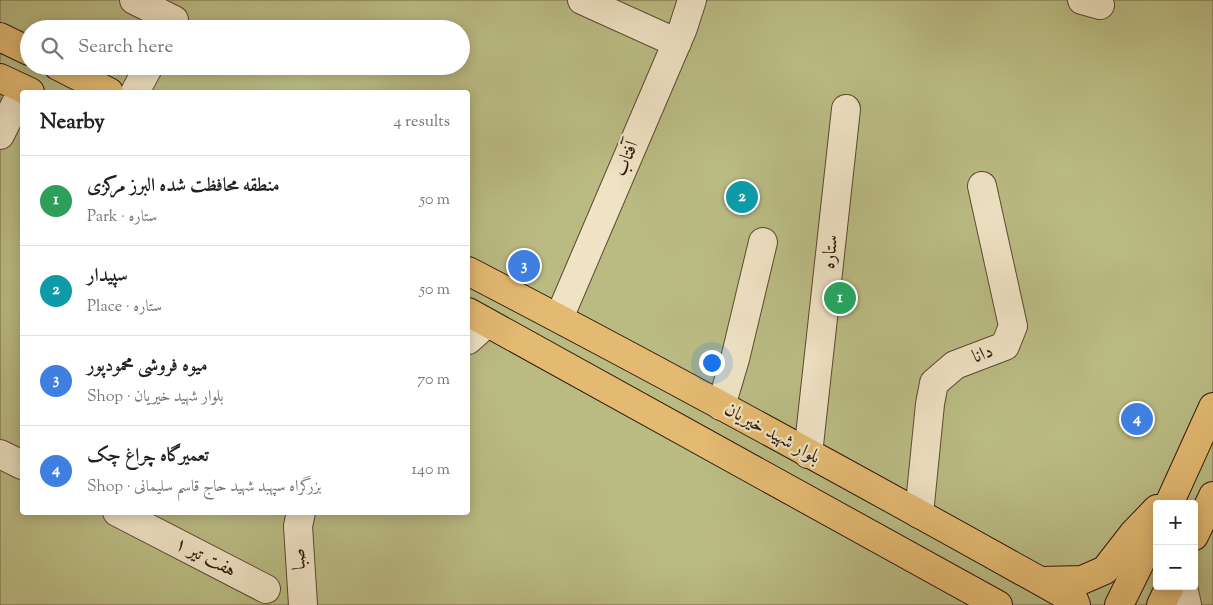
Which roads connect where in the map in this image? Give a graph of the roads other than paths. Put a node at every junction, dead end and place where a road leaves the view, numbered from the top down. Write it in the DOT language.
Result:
graph roads {
  1 [pos="134,0"];
  2 [pos="582,0"];
  3 [pos="692,0"];
  4 [pos="176,16"];
  5 [pos="677,43"];
  6 [pos="76,75"];
  7 [pos="144,75"];
  8 [pos="22,82"];
  9 [pos="105,90"];
  10 [pos="136,90"];
  11 [pos="846,109"];
  12 [pos="0,135"];
  13 [pos="982,186"];
  14 [pos="763,242"];
  15 [pos="470,272"];
  16 [pos="558,318"];
  17 [pos="474,325"];
  18 [pos="721,406"];
  19 [pos="1213,407"];
  20 [pos="0,454"];
  21 [pos="808,454"];
  22 [pos="20,464"];
  23 [pos="1213,496"];
  24 [pos="1169,499"];
  25 [pos="1153,513"];
  26 [pos="919,514"];
  27 [pos="123,515"];
  28 [pos="300,515"];
  29 [pos="1198,528"];
  30 [pos="1153,536"];
  31 [pos="1041,582"];
  32 [pos="266,589"];
  33 [pos="1168,590"];
  34 [pos="1184,590"];
  35 [pos="1075,603"];
  36 [pos="302,605"];
  37 [pos="998,605"];
  38 [pos="1119,605"];
  39 [pos="1161,605"];
  40 [pos="1187,605"];
  1 -- 4 [label="street"];
  2 -- 5 [label="street"];
  3 -- 5 [label="street, آفتاب"];
  5 -- 16 [label="street, آفتاب"];
  6 -- 9 [label="main road"];
  7 -- 10 [label="street"];
  8 -- 12 [label="street"];
  11 -- 21 [label="street, ستاره"];
  13 -- 26 [label="street, دانا"];
  14 -- 18 [label="street"];
  15 -- 16 [label="main road, بلوار شهید خیریان"];
  16 -- 18 [label="main road, بلوار شهید خیریان"];
  17 -- 37 [label="main road"];
  18 -- 21 [label="main road, بلوار شهید خیریان"];
  19 -- 24 [label="main road"];
  20 -- 22 [label="street"];
  21 -- 26 [label="main road, بلوار شهید خیریان"];
  23 -- 29 [label="main road"];
  25 -- 31 [label="main road"];
  26 -- 31 [label="main road, بلوار شهید خیریان"];
  27 -- 32 [label="street, هفت تیر ۱"];
  28 -- 36 [label="street, صبا"];
  30 -- 38 [label="main road"];
  31 -- 35 [label="main road, بلوار شهید خیریان"];
  33 -- 39 [label="main road"];
  34 -- 40 [label="street"];
}
